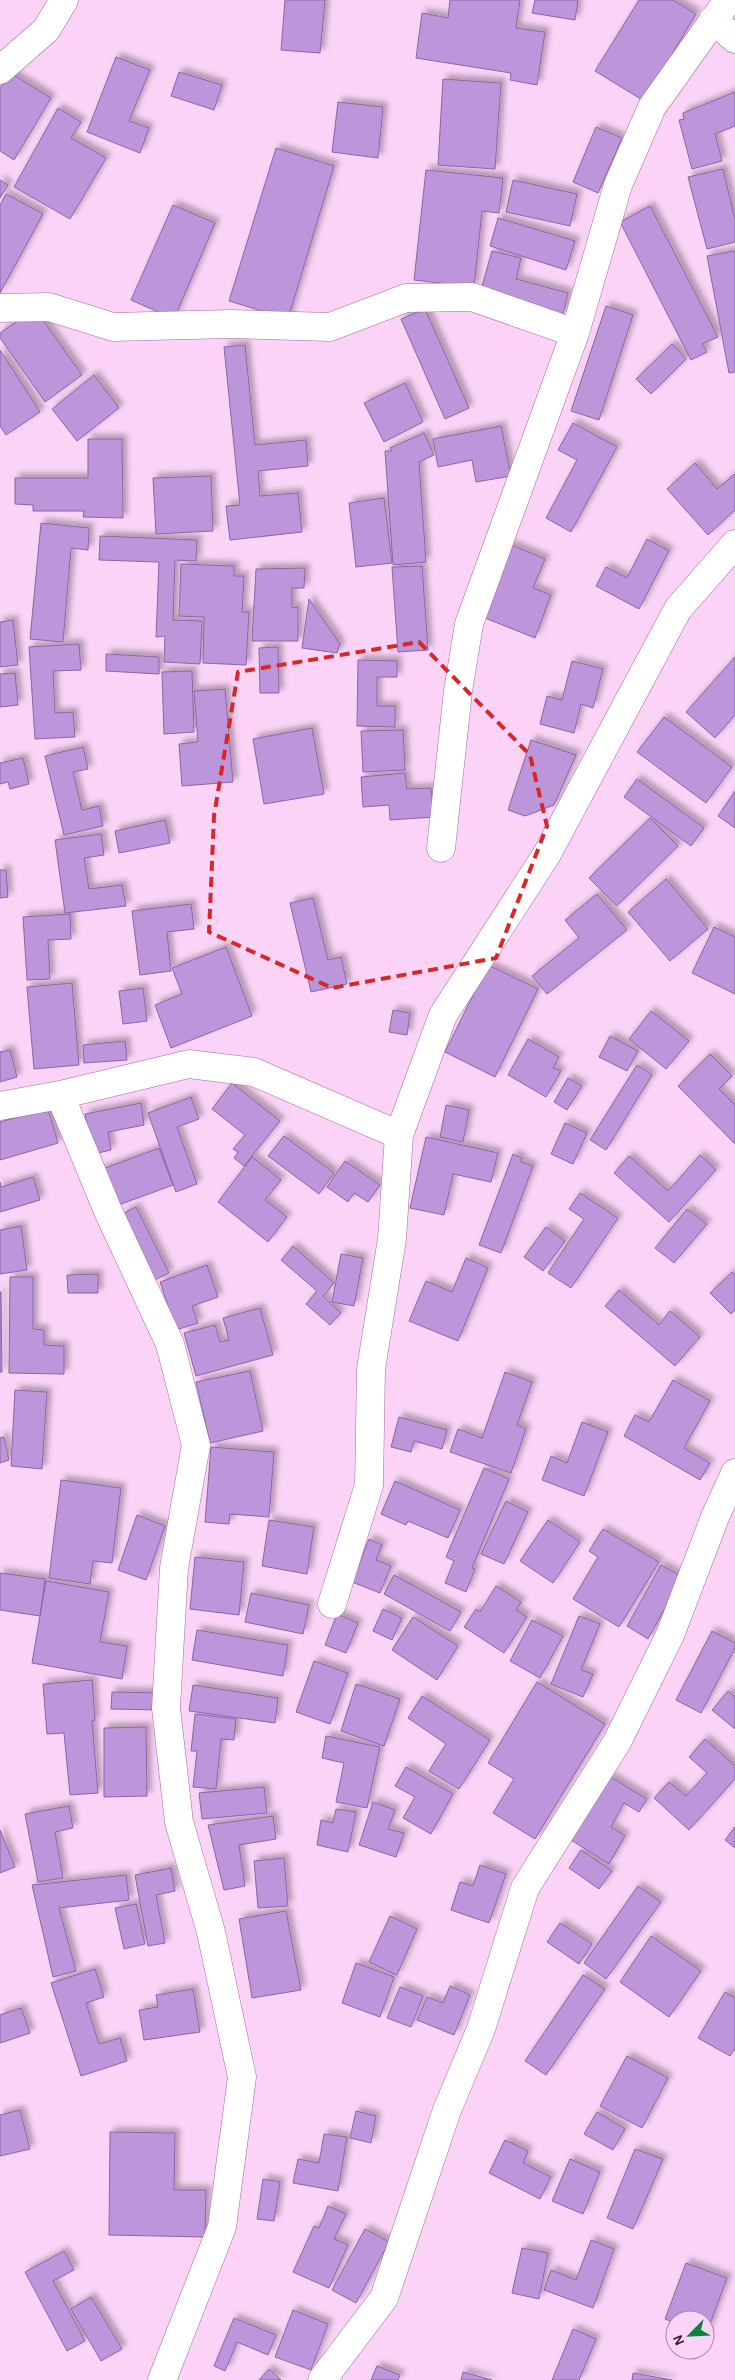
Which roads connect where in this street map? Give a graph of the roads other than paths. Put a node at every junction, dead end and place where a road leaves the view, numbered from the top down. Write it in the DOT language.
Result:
graph roads {
  1 [pos="64,0"];
  2 [pos="721,10"];
  3 [pos="735,39"];
  4 [pos="0,70"];
  5 [pos="0,308"];
  6 [pos="576,333"];
  7 [pos="735,544"];
  8 [pos="441,848"];
  9 [pos="60,1095"];
  10 [pos="0,1106"];
  11 [pos="399,1135"];
  12 [pos="735,1473"];
  13 [pos="332,1604"];
  14 [pos="162,2380"];
  15 [pos="322,2380"];
  1 -- 4 [label="street"];
  2 -- 3 [label="street"];
  2 -- 6 [label="street"];
  5 -- 6 [label="street"];
  6 -- 8 [label="street"];
  7 -- 11 [label="street"];
  9 -- 10 [label="street"];
  9 -- 11 [label="street"];
  9 -- 14 [label="street"];
  11 -- 13 [label="street"];
  12 -- 15 [label="street"];
}
